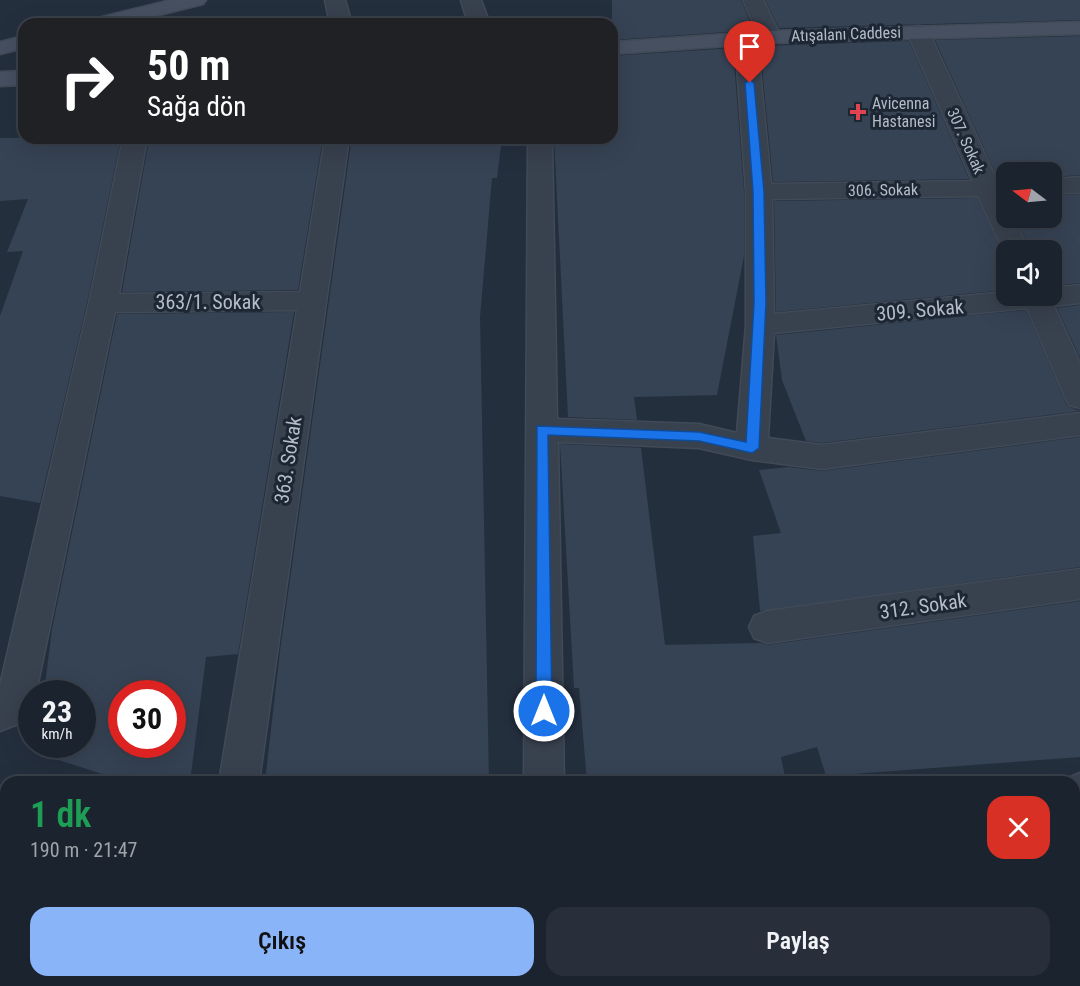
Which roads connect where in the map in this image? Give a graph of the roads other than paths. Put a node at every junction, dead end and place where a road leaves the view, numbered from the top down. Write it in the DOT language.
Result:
graph roads {
  1 [pos="196,0"];
  2 [pos="335,0"];
  3 [pos="471,0"];
  4 [pos="753,0"];
  5 [pos="122,18"];
  6 [pos="340,18"];
  7 [pos="477,18"];
  8 [pos="1080,28"];
  9 [pos="918,32"];
  10 [pos="758,38"];
  11 [pos="18,44"];
  12 [pos="0,48"];
  13 [pos="618,48"];
  14 [pos="18,78"];
  15 [pos="0,79"];
  16 [pos="134,144"];
  17 [pos="336,144"];
  18 [pos="540,144"];
  19 [pos="1080,185"];
  20 [pos="1062,186"];
  21 [pos="996,187"];
  22 [pos="996,189"];
  23 [pos="759,192"];
  24 [pos="1080,294"];
  25 [pos="1062,295"];
  26 [pos="312,301"];
  27 [pos="996,301"];
  28 [pos="103,303"];
  29 [pos="1040,306"];
  30 [pos="760,325"];
  31 [pos="1080,397"];
  32 [pos="1080,424"];
  33 [pos="542,430"];
  34 [pos="752,448"];
  35 [pos="1080,585"];
  36 [pos="767,627"];
  37 [pos="0,713"];
  38 [pos="241,776"];
  39 [pos="544,776"];
  1 -- 5 [label="main road"];
  2 -- 6 [label="street"];
  3 -- 7 [label="street"];
  4 -- 10 [label="street"];
  8 -- 9 [label="main road, Atışalanı Caddesi"];
  9 -- 10 [label="main road, Atışalanı Caddesi"];
  9 -- 21 [label="street, 307. Sokak"];
  10 -- 13 [label="main road, Atışalanı Caddesi"];
  10 -- 23 [label="street"];
  11 -- 12 [label="main road"];
  14 -- 15 [label="main road"];
  16 -- 28 [label="street"];
  17 -- 26 [label="street, 363. Sokak"];
  18 -- 33 [label="street"];
  19 -- 20 [label="street"];
  22 -- 23 [label="street, 306. Sokak"];
  23 -- 30 [label="street"];
  24 -- 25 [label="street, 309. Sokak"];
  26 -- 28 [label="street, 363/1. Sokak"];
  26 -- 38 [label="street, 363. Sokak"];
  27 -- 30 [label="street, 309. Sokak"];
  28 -- 37 [label="street"];
  29 -- 31 [label="street"];
  30 -- 34 [label="street"];
  32 -- 34 [label="street"];
  33 -- 34 [label="street"];
  33 -- 39 [label="street"];
  35 -- 36 [label="street, 312. Sokak"];
}
